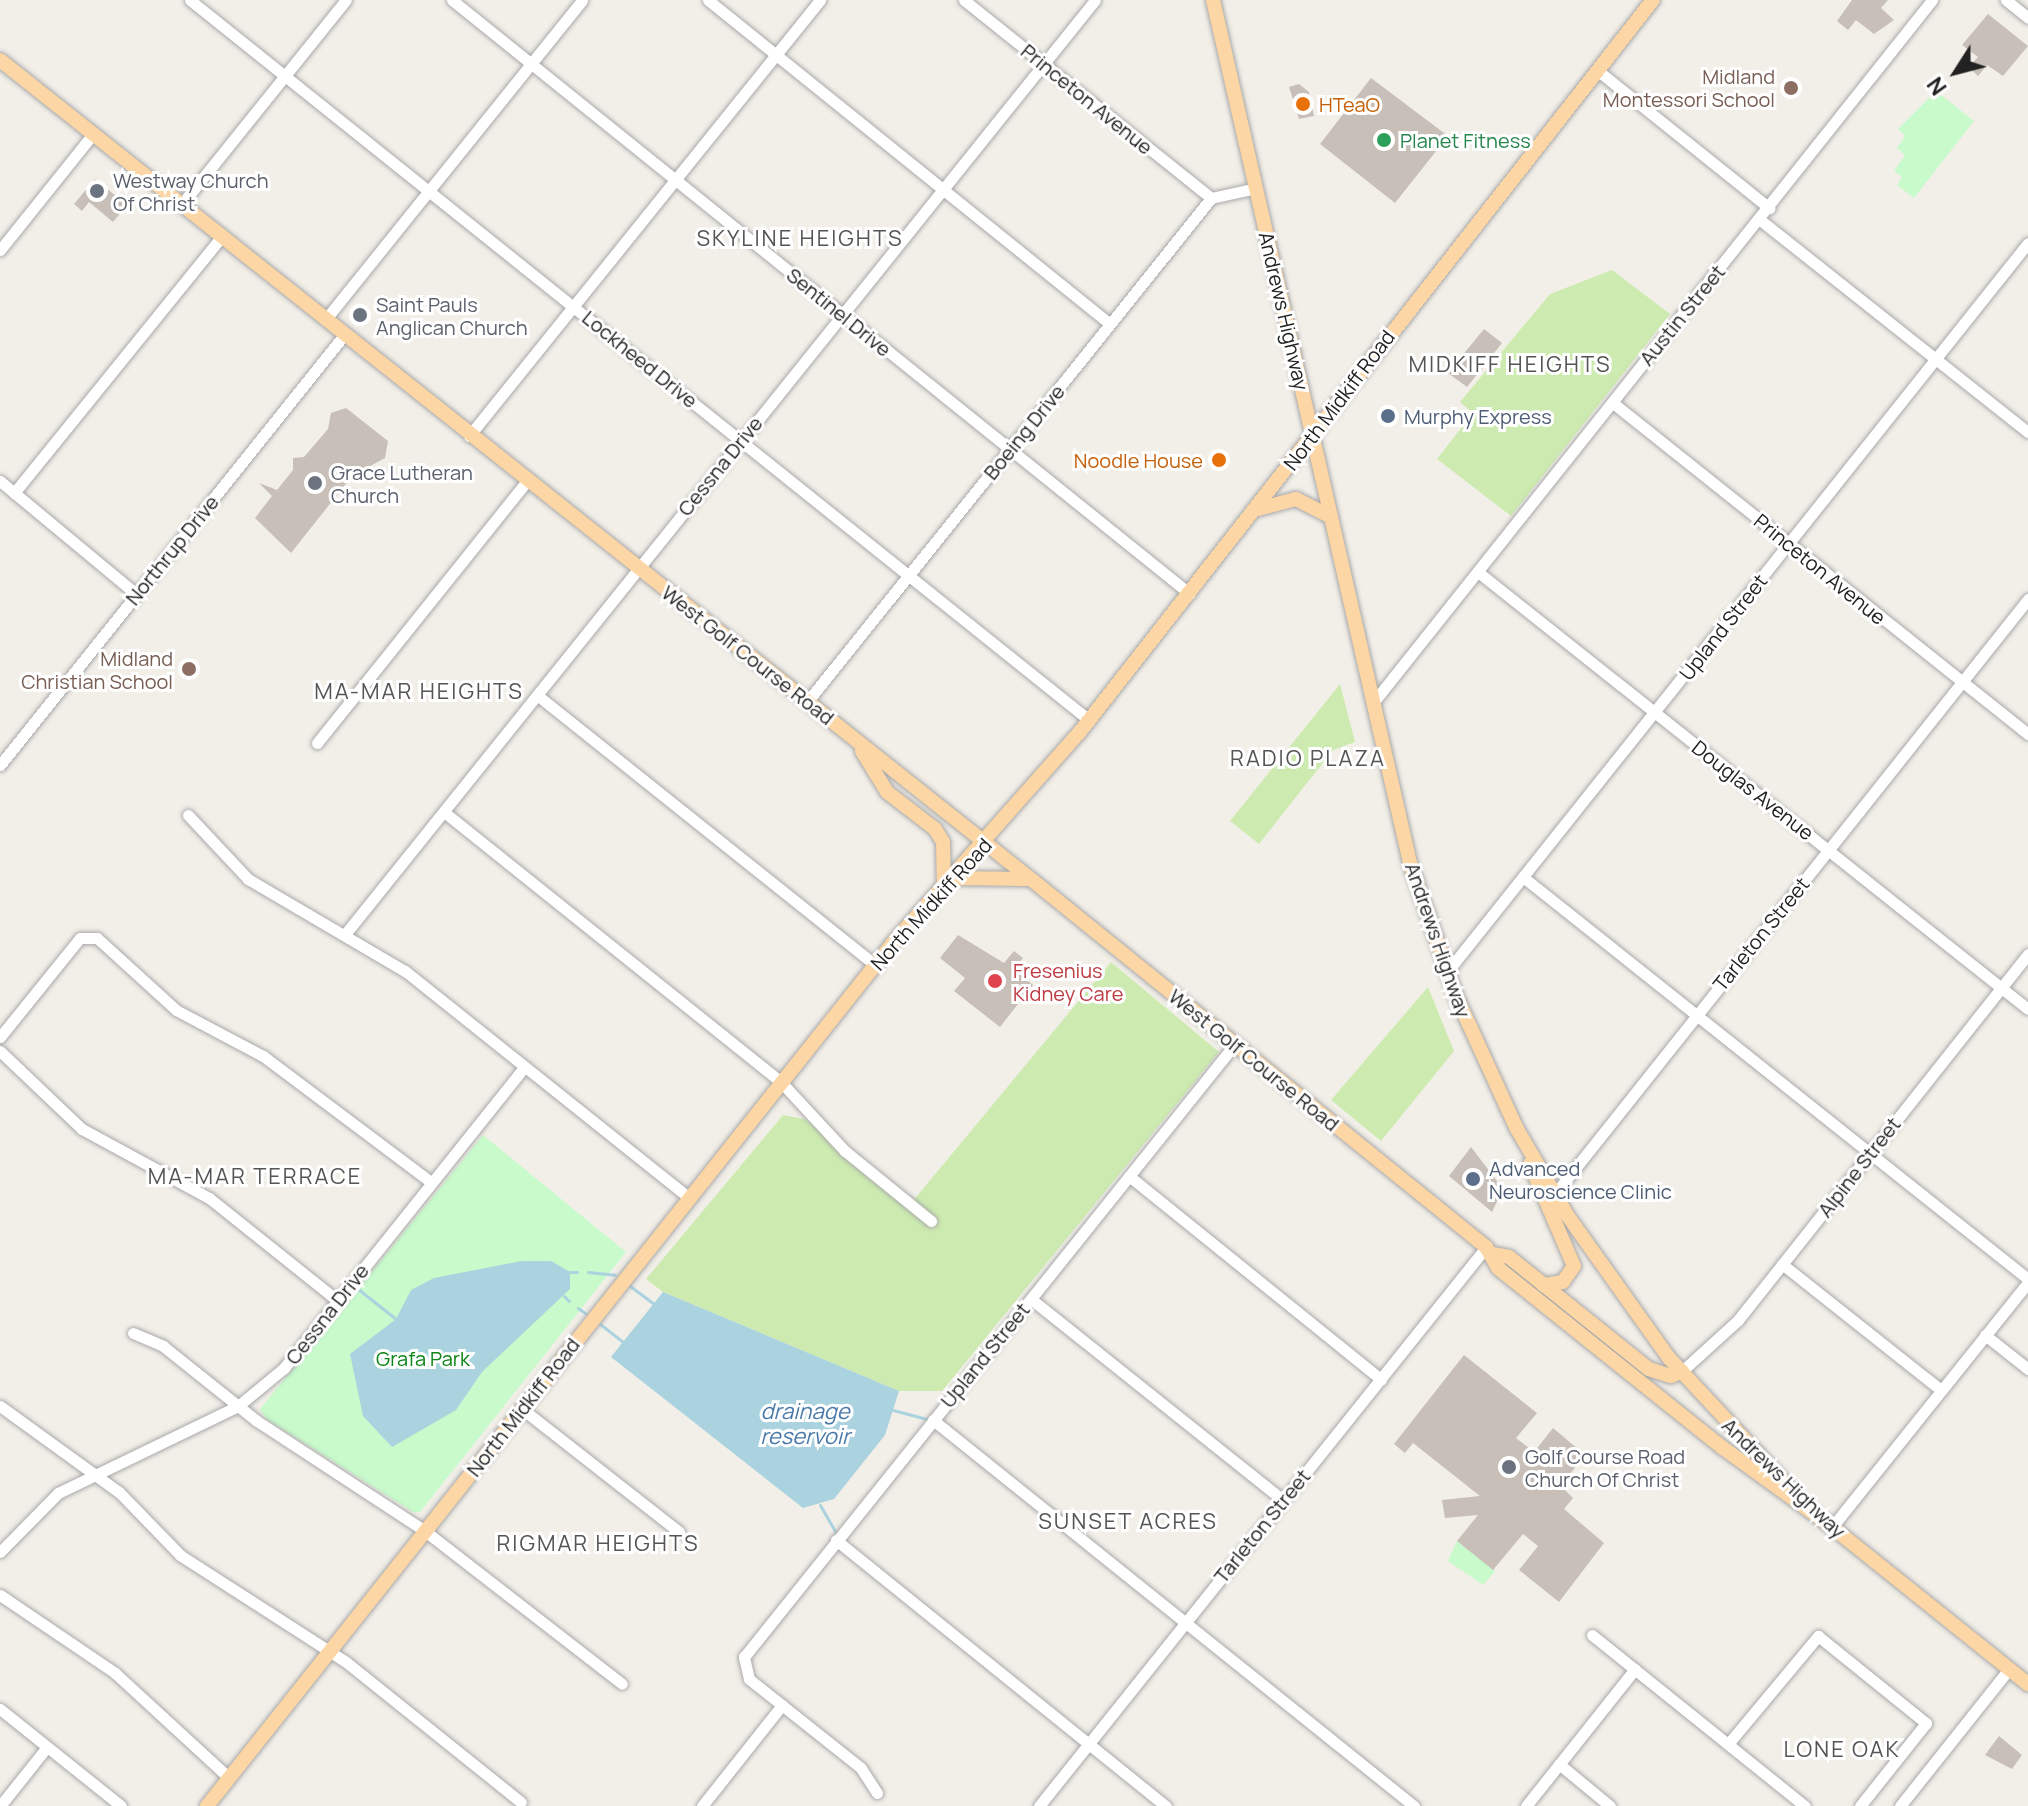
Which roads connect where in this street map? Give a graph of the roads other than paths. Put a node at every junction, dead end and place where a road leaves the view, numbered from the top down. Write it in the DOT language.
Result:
graph roads {
  1 [pos="190,0"];
  2 [pos="346,0"];
  3 [pos="452,0"];
  4 [pos="582,0"];
  5 [pos="708,0"];
  6 [pos="820,0"];
  7 [pos="964,0"];
  8 [pos="1095,0"];
  9 [pos="1213,0"];
  10 [pos="1653,0"];
  11 [pos="1932,0"];
  12 [pos="2006,0"];
  13 [pos="2028,18"];
  14 [pos="776,54"];
  15 [pos="0,60"];
  16 [pos="531,64"];
  17 [pos="1044,64"];
  18 [pos="1597,70"];
  19 [pos="286,75"];
  20 [pos="93,134"];
  21 [pos="675,180"];
  22 [pos="1256,188"];
  23 [pos="943,189"];
  24 [pos="430,190"];
  25 [pos="1211,198"];
  26 [pos="181,205"];
  27 [pos="1769,208"];
  28 [pos="1759,219"];
  29 [pos="221,237"];
  30 [pos="2028,243"];
  31 [pos="0,250"];
  32 [pos="574,305"];
  33 [pos="842,314"];
  34 [pos="325,320"];
  35 [pos="1110,324"];
  36 [pos="344,335"];
  37 [pos="1936,359"];
  38 [pos="1613,403"];
  39 [pos="2028,432"];
  40 [pos="1312,434"];
  41 [pos="469,436"];
  42 [pos="741,440"];
  43 [pos="1010,449"];
  44 [pos="0,481"];
  45 [pos="527,481"];
  46 [pos="14,493"];
  47 [pos="1258,509"];
  48 [pos="1331,517"];
  49 [pos="1789,544"];
  50 [pos="638,568"];
  51 [pos="1478,572"];
  52 [pos="910,575"];
  53 [pos="136,594"];
  54 [pos="1190,594"];
  55 [pos="2028,599"];
  56 [pos="1962,681"];
  57 [pos="537,695"];
  58 [pos="807,702"];
  59 [pos="1372,704"];
  60 [pos="1655,713"];
  61 [pos="1089,720"];
  62 [pos="2028,734"];
  63 [pos="856,740"];
  64 [pos="317,743"];
  65 [pos="0,765"];
  66 [pos="444,812"];
  67 [pos="188,815"];
  68 [pos="986,843"];
  69 [pos="1828,850"];
  70 [pos="1523,877"];
  71 [pos="955,878"];
  72 [pos="1032,880"];
  73 [pos="944,889"];
  74 [pos="346,933"];
  75 [pos="2028,954"];
  76 [pos="875,965"];
  77 [pos="1447,972"];
  78 [pos="2002,988"];
  79 [pos="2028,1009"];
  80 [pos="1696,1016"];
  81 [pos="0,1037"];
  82 [pos="1235,1044"];
  83 [pos="0,1051"];
  84 [pos="524,1067"];
  85 [pos="781,1082"];
  86 [pos="1522,1137"];
  87 [pos="1869,1154"];
  88 [pos="1129,1176"];
  89 [pos="431,1182"];
  90 [pos="1554,1195"];
  91 [pos="689,1198"];
  92 [pos="931,1221"];
  93 [pos="1490,1250"];
  94 [pos="1782,1264"];
  95 [pos="2028,1280"];
  96 [pos="1543,1285"];
  97 [pos="1031,1299"];
  98 [pos="337,1300"];
  99 [pos="133,1333"];
  100 [pos="1985,1335"];
  101 [pos="2028,1369"];
  102 [pos="1682,1371"];
  103 [pos="1381,1379"];
  104 [pos="1941,1390"];
  105 [pos="0,1406"];
  106 [pos="238,1406"];
  107 [pos="521,1408"];
  108 [pos="933,1420"];
  109 [pos="94,1472"];
  110 [pos="1283,1500"];
  111 [pos="1832,1527"];
  112 [pos="425,1531"];
  113 [pos="679,1532"];
  114 [pos="836,1540"];
  115 [pos="0,1552"];
  116 [pos="0,1595"];
  117 [pos="1185,1622"];
  118 [pos="1592,1635"];
  119 [pos="326,1652"];
  120 [pos="1635,1669"];
  121 [pos="2009,1669"];
  122 [pos="622,1684"];
  123 [pos="2028,1684"];
  124 [pos="782,1705"];
  125 [pos="0,1709"];
  126 [pos="1089,1744"];
  127 [pos="1728,1744"];
  128 [pos="47,1747"];
  129 [pos="1559,1764"];
  130 [pos="229,1778"];
  131 [pos="877,1793"];
  132 [pos="521,1802"];
  133 [pos="0,1806"];
  134 [pos="121,1806"];
  135 [pos="207,1806"];
  136 [pos="702,1806"];
  137 [pos="1039,1806"];
  138 [pos="1166,1806"];
  139 [pos="1414,1806"];
  140 [pos="1526,1806"];
  141 [pos="1610,1806"];
  142 [pos="1805,1806"];
  143 [pos="1860,1806"];
  144 [pos="1900,1806"];
  1 -- 19 [label="street, Lockheed Drive"];
  2 -- 19 [label="street"];
  3 -- 16 [label="street, Sentinel Drive"];
  4 -- 16 [label="street"];
  5 -- 14 [label="street"];
  6 -- 14 [label="street"];
  7 -- 17 [label="street, Princeton Avenue"];
  8 -- 17 [label="street, Cessna Drive"];
  9 -- 22 [label="main road, Andrews Highway"];
  10 -- 18 [label="main road, North Midkiff Road"];
  11 -- 27 [label="street, Austin Street"];
  12 -- 13 [label="street"];
  14 -- 21 [label="street"];
  14 -- 23 [label="street"];
  15 -- 20 [label="main road, West Golf Course Road"];
  16 -- 21 [label="street, Sentinel Drive"];
  16 -- 24 [label="street"];
  17 -- 23 [label="street, Cessna Drive"];
  17 -- 25 [label="street, Princeton Avenue"];
  18 -- 27 [label="street"];
  18 -- 40 [label="main road, North Midkiff Road"];
  19 -- 24 [label="street, Lockheed Drive"];
  19 -- 26 [label="street"];
  20 -- 26 [label="main road, West Golf Course Road"];
  20 -- 31 [label="street"];
  21 -- 32 [label="street"];
  21 -- 33 [label="street, Sentinel Drive"];
  22 -- 25 [label="street"];
  22 -- 40 [label="main road, Andrews Highway"];
  23 -- 33 [label="street, Cessna Drive"];
  23 -- 35 [label="street"];
  24 -- 32 [label="street, Lockheed Drive"];
  24 -- 34 [label="street"];
  25 -- 35 [label="street, Boeing Drive"];
  26 -- 29 [label="main road, West Golf Course Road"];
  27 -- 28 [label="street, Austin Street"];
  28 -- 37 [label="street"];
  28 -- 38 [label="street, Austin Street"];
  29 -- 34 [label="main road, West Golf Course Road"];
  29 -- 46 [label="street"];
  30 -- 37 [label="street, Upland Street"];
  32 -- 41 [label="street"];
  32 -- 42 [label="street, Lockheed Drive"];
  33 -- 42 [label="street, Cessna Drive"];
  33 -- 43 [label="street, Sentinel Drive"];
  34 -- 36 [label="main road, West Golf Course Road"];
  35 -- 43 [label="street, Boeing Drive"];
  36 -- 41 [label="main road, West Golf Course Road"];
  36 -- 53 [label="street, Northrup Drive"];
  37 -- 39 [label="street"];
  37 -- 49 [label="street, Upland Street"];
  38 -- 49 [label="street, Princeton Avenue"];
  38 -- 51 [label="street, Austin Street"];
  40 -- 47 [label="main road, North Midkiff Road"];
  40 -- 48 [label="main road, Andrews Highway"];
  41 -- 45 [label="main road, West Golf Course Road"];
  42 -- 50 [label="street, Cessna Drive"];
  42 -- 52 [label="street, Lockheed Drive"];
  43 -- 52 [label="street, Boeing Drive"];
  43 -- 54 [label="street, Sentinel Drive"];
  44 -- 46 [label="street"];
  45 -- 50 [label="main road, West Golf Course Road"];
  45 -- 64 [label="street"];
  46 -- 53 [label="street"];
  47 -- 48 [label="main road"];
  47 -- 54 [label="main road, North Midkiff Road"];
  48 -- 59 [label="main road, Andrews Highway"];
  49 -- 56 [label="street, Princeton Avenue"];
  49 -- 60 [label="street, Upland Street"];
  50 -- 57 [label="street, Cessna Drive"];
  50 -- 58 [label="main road, West Golf Course Road"];
  51 -- 59 [label="street, Austin Street"];
  51 -- 60 [label="street, Douglas Avenue"];
  52 -- 58 [label="street, Boeing Drive"];
  52 -- 61 [label="street, Lockheed Drive"];
  53 -- 65 [label="street, Northrup Drive"];
  54 -- 61 [label="main road, North Midkiff Road"];
  55 -- 56 [label="street, Tarleton Street"];
  56 -- 62 [label="street, Princeton Avenue"];
  56 -- 69 [label="street, Tarleton Street"];
  57 -- 66 [label="street, Cessna Drive"];
  57 -- 76 [label="street"];
  58 -- 63 [label="main road, West Golf Course Road"];
  59 -- 77 [label="main road, Andrews Highway"];
  60 -- 69 [label="street, Douglas Avenue"];
  60 -- 70 [label="street, Upland Street"];
  61 -- 68 [label="main road, North Midkiff Road"];
  63 -- 68 [label="main road, West Golf Course Road"];
  63 -- 73 [label="main road"];
  66 -- 74 [label="street, Cessna Drive"];
  66 -- 85 [label="street"];
  67 -- 74 [label="street"];
  68 -- 71 [label="main road, North Midkiff Road"];
  68 -- 72 [label="main road, West Golf Course Road"];
  69 -- 78 [label="street, Douglas Avenue"];
  69 -- 80 [label="street, Tarleton Street"];
  70 -- 77 [label="street, Upland Street"];
  70 -- 80 [label="street"];
  71 -- 72 [label="main road"];
  71 -- 73 [label="main road, North Midkiff Road"];
  72 -- 82 [label="main road, West Golf Course Road"];
  73 -- 76 [label="main road, North Midkiff Road"];
  74 -- 84 [label="street"];
  75 -- 78 [label="street, Alpine Street"];
  76 -- 85 [label="main road, North Midkiff Road"];
  77 -- 86 [label="main road, Andrews Highway"];
  78 -- 79 [label="street, Douglas Avenue"];
  78 -- 87 [label="street, Alpine Street"];
  80 -- 87 [label="street"];
  80 -- 90 [label="street, Tarleton Street"];
  81 -- 89 [label="street"];
  82 -- 88 [label="street, Upland Street"];
  82 -- 93 [label="main road, West Golf Course Road"];
  83 -- 98 [label="street"];
  84 -- 89 [label="street, Cessna Drive"];
  84 -- 91 [label="street"];
  85 -- 91 [label="main road, North Midkiff Road"];
  85 -- 92 [label="street"];
  86 -- 90 [label="main road, Andrews Highway"];
  86 -- 96 [label="main road"];
  87 -- 94 [label="street, Alpine Street"];
  87 -- 95 [label="street"];
  88 -- 97 [label="street, Upland Street"];
  88 -- 103 [label="street"];
  89 -- 98 [label="street, Cessna Drive"];
  90 -- 102 [label="main road, Andrews Highway"];
  91 -- 107 [label="main road, North Midkiff Road"];
  93 -- 96 [label="main road, West Golf Course Road"];
  93 -- 103 [label="street, Tarleton Street"];
  93 -- 111 [label="main road, West Golf Course Road"];
  94 -- 102 [label="street, Alpine Street"];
  94 -- 104 [label="street"];
  95 -- 100 [label="street"];
  96 -- 102 [label="main road, West Golf Course Road"];
  97 -- 108 [label="street, Upland Street"];
  97 -- 110 [label="street"];
  98 -- 106 [label="street, Cessna Drive"];
  99 -- 106 [label="street"];
  100 -- 101 [label="street"];
  100 -- 104 [label="street"];
  102 -- 111 [label="main road, Andrews Highway"];
  103 -- 110 [label="street, Tarleton Street"];
  104 -- 111 [label="street"];
  105 -- 109 [label="street"];
  106 -- 109 [label="street, Cessna Drive"];
  106 -- 112 [label="street"];
  107 -- 112 [label="main road, North Midkiff Road"];
  107 -- 113 [label="street"];
  108 -- 114 [label="street, Upland Street"];
  108 -- 117 [label="street"];
  109 -- 115 [label="street, Cessna Drive"];
  109 -- 119 [label="street"];
  110 -- 117 [label="street, Tarleton Street"];
  111 -- 121 [label="main road, Andrews Highway"];
  112 -- 119 [label="main road, North Midkiff Road"];
  112 -- 122 [label="street"];
  114 -- 124 [label="street, Upland Street"];
  114 -- 126 [label="street"];
  116 -- 130 [label="street"];
  117 -- 126 [label="street, Tarleton Street"];
  117 -- 139 [label="street"];
  118 -- 120 [label="street"];
  119 -- 130 [label="main road, North Midkiff Road"];
  119 -- 132 [label="street"];
  120 -- 127 [label="street"];
  120 -- 129 [label="street"];
  121 -- 123 [label="main road, Andrews Highway"];
  121 -- 144 [label="street"];
  124 -- 131 [label="street"];
  124 -- 136 [label="street"];
  125 -- 128 [label="street"];
  126 -- 137 [label="street, Tarleton Street"];
  126 -- 138 [label="street"];
  127 -- 142 [label="street"];
  127 -- 143 [label="street"];
  128 -- 133 [label="street"];
  128 -- 134 [label="street"];
  129 -- 140 [label="street"];
  129 -- 141 [label="street"];
  130 -- 135 [label="main road, North Midkiff Road"];
}
